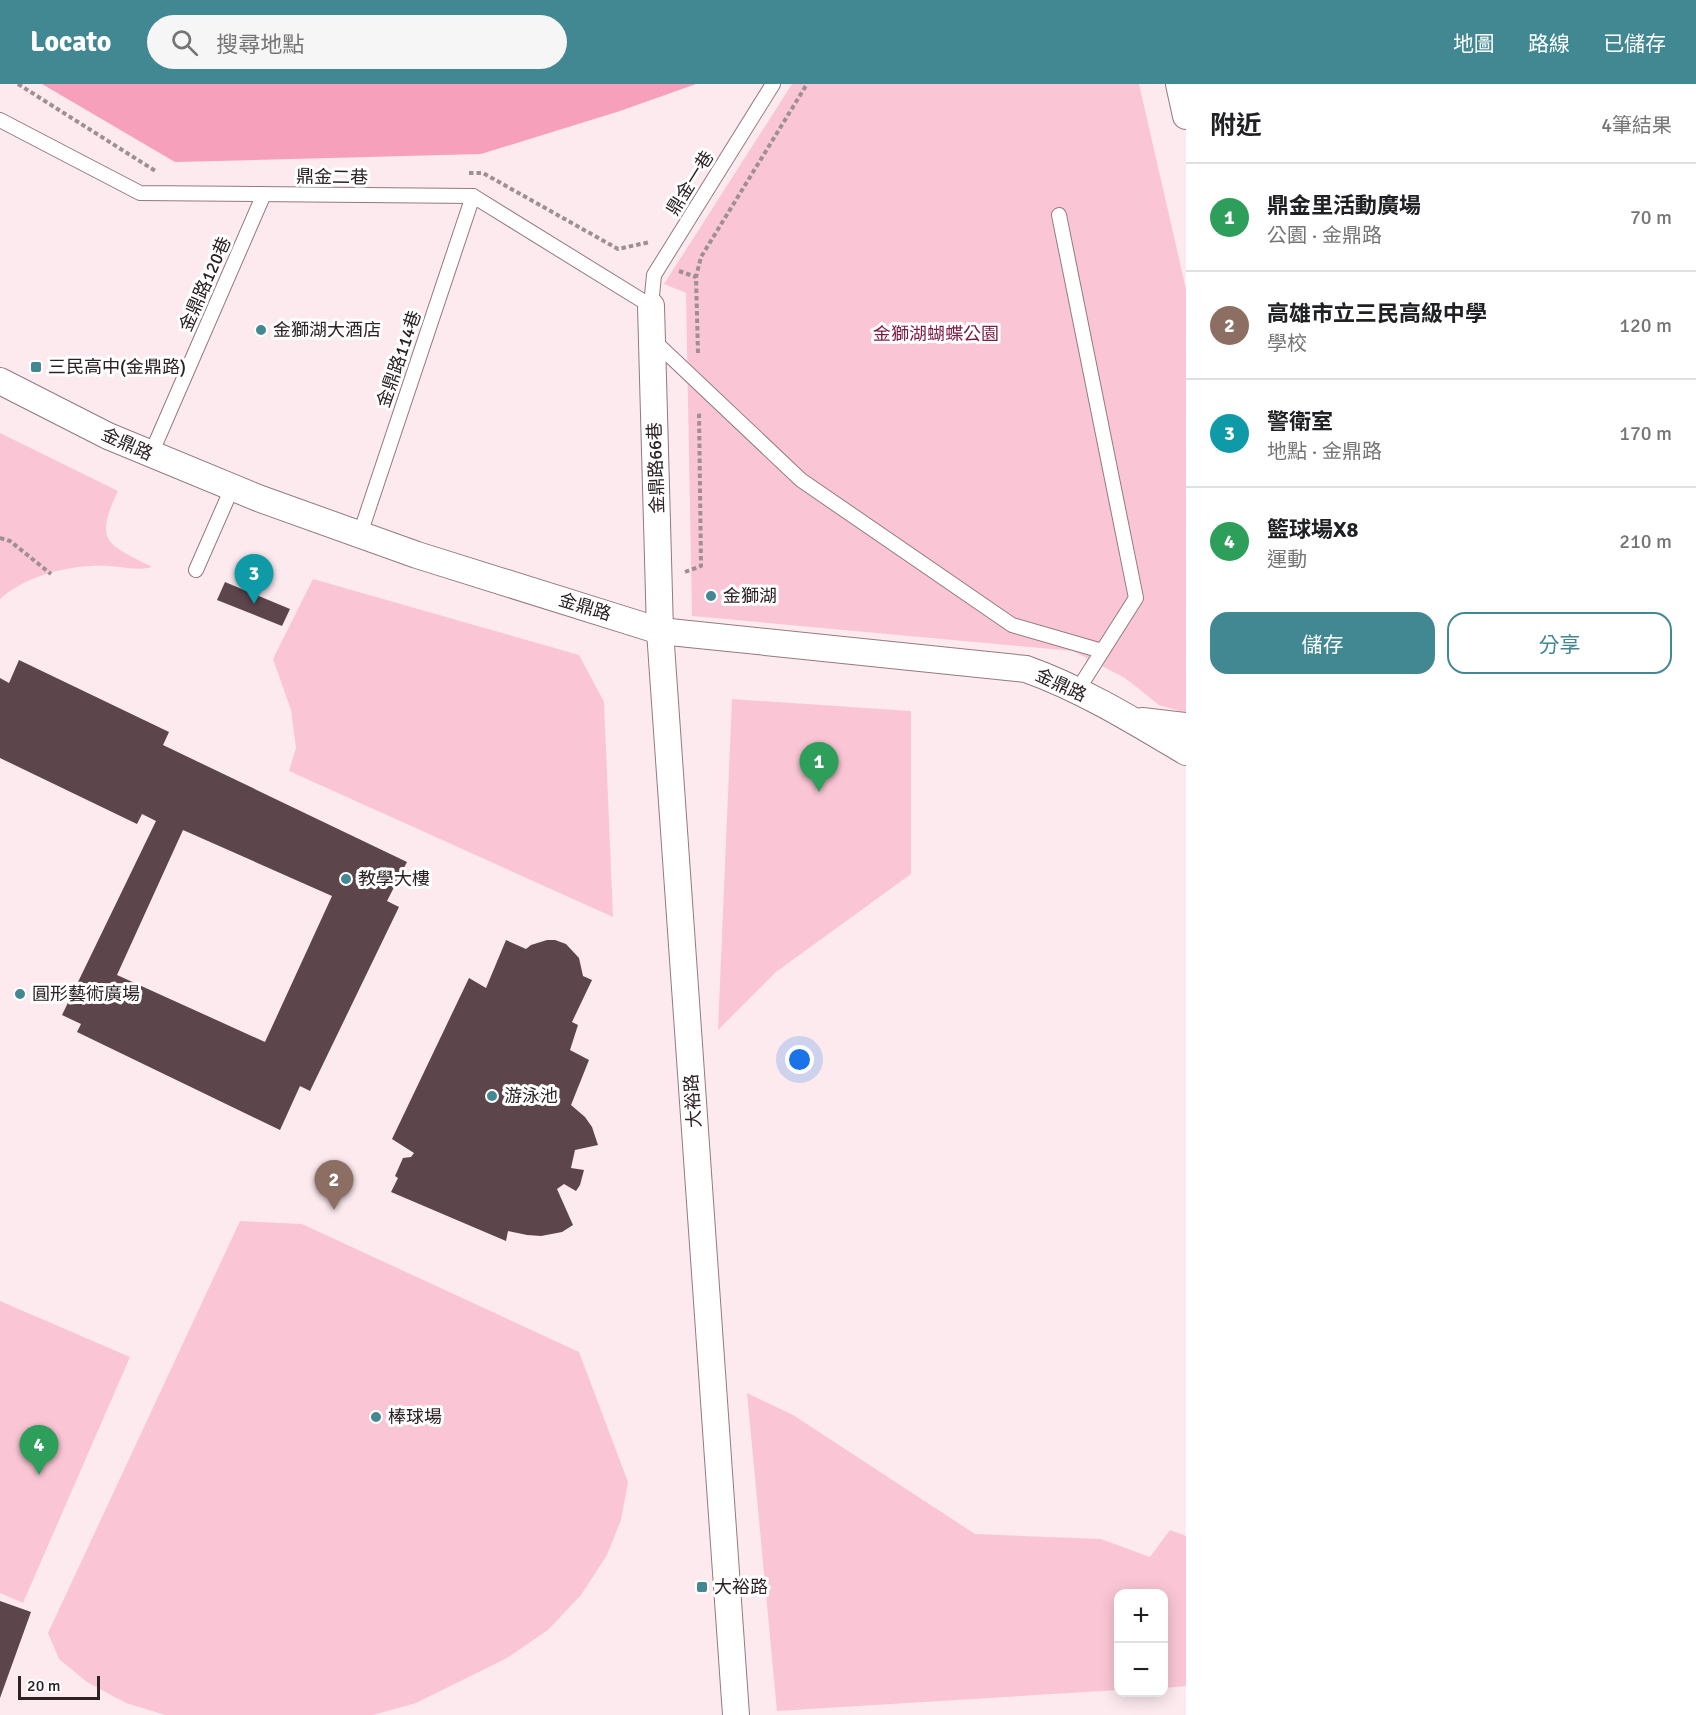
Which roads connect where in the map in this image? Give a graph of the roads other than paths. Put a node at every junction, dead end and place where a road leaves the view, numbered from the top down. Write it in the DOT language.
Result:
graph roads {
  1 [pos="773,84"];
  2 [pos="1179,84"];
  3 [pos="1186,116"];
  4 [pos="0,120"];
  5 [pos="264,194"];
  6 [pos="473,196"];
  7 [pos="1059,215"];
  8 [pos="651,306"];
  9 [pos="652,339"];
  10 [pos="0,381"];
  11 [pos="151,454"];
  12 [pos="232,488"];
  13 [pos="360,534"];
  14 [pos="196,570"];
  15 [pos="660,631"];
  16 [pos="1102,651"];
  17 [pos="1077,691"];
  18 [pos="1131,719"];
  19 [pos="1186,726"];
  20 [pos="1186,752"];
  21 [pos="736,1715"];
  1 -- 8 [label="lane, 鼎金一巷"];
  2 -- 3 [label="street"];
  4 -- 5 [label="lane, 鼎金二巷"];
  5 -- 6 [label="lane, 鼎金二巷"];
  5 -- 11 [label="lane, 金鼎路120巷"];
  6 -- 8 [label="lane"];
  6 -- 13 [label="lane, 金鼎路114巷"];
  7 -- 16 [label="lane"];
  8 -- 9 [label="street, 金鼎路66巷"];
  9 -- 15 [label="street, 金鼎路66巷"];
  9 -- 16 [label="lane"];
  10 -- 11 [label="street, 金鼎路"];
  11 -- 12 [label="street, 金鼎路"];
  12 -- 13 [label="street, 金鼎路"];
  12 -- 14 [label="lane"];
  13 -- 15 [label="street, 金鼎路"];
  15 -- 17 [label="street, 金鼎路"];
  15 -- 21 [label="street, 大裕路"];
  16 -- 17 [label="lane"];
  17 -- 18 [label="street, 金鼎路"];
  18 -- 19 [label="street"];
  18 -- 20 [label="street, 金鼎路"];
}
